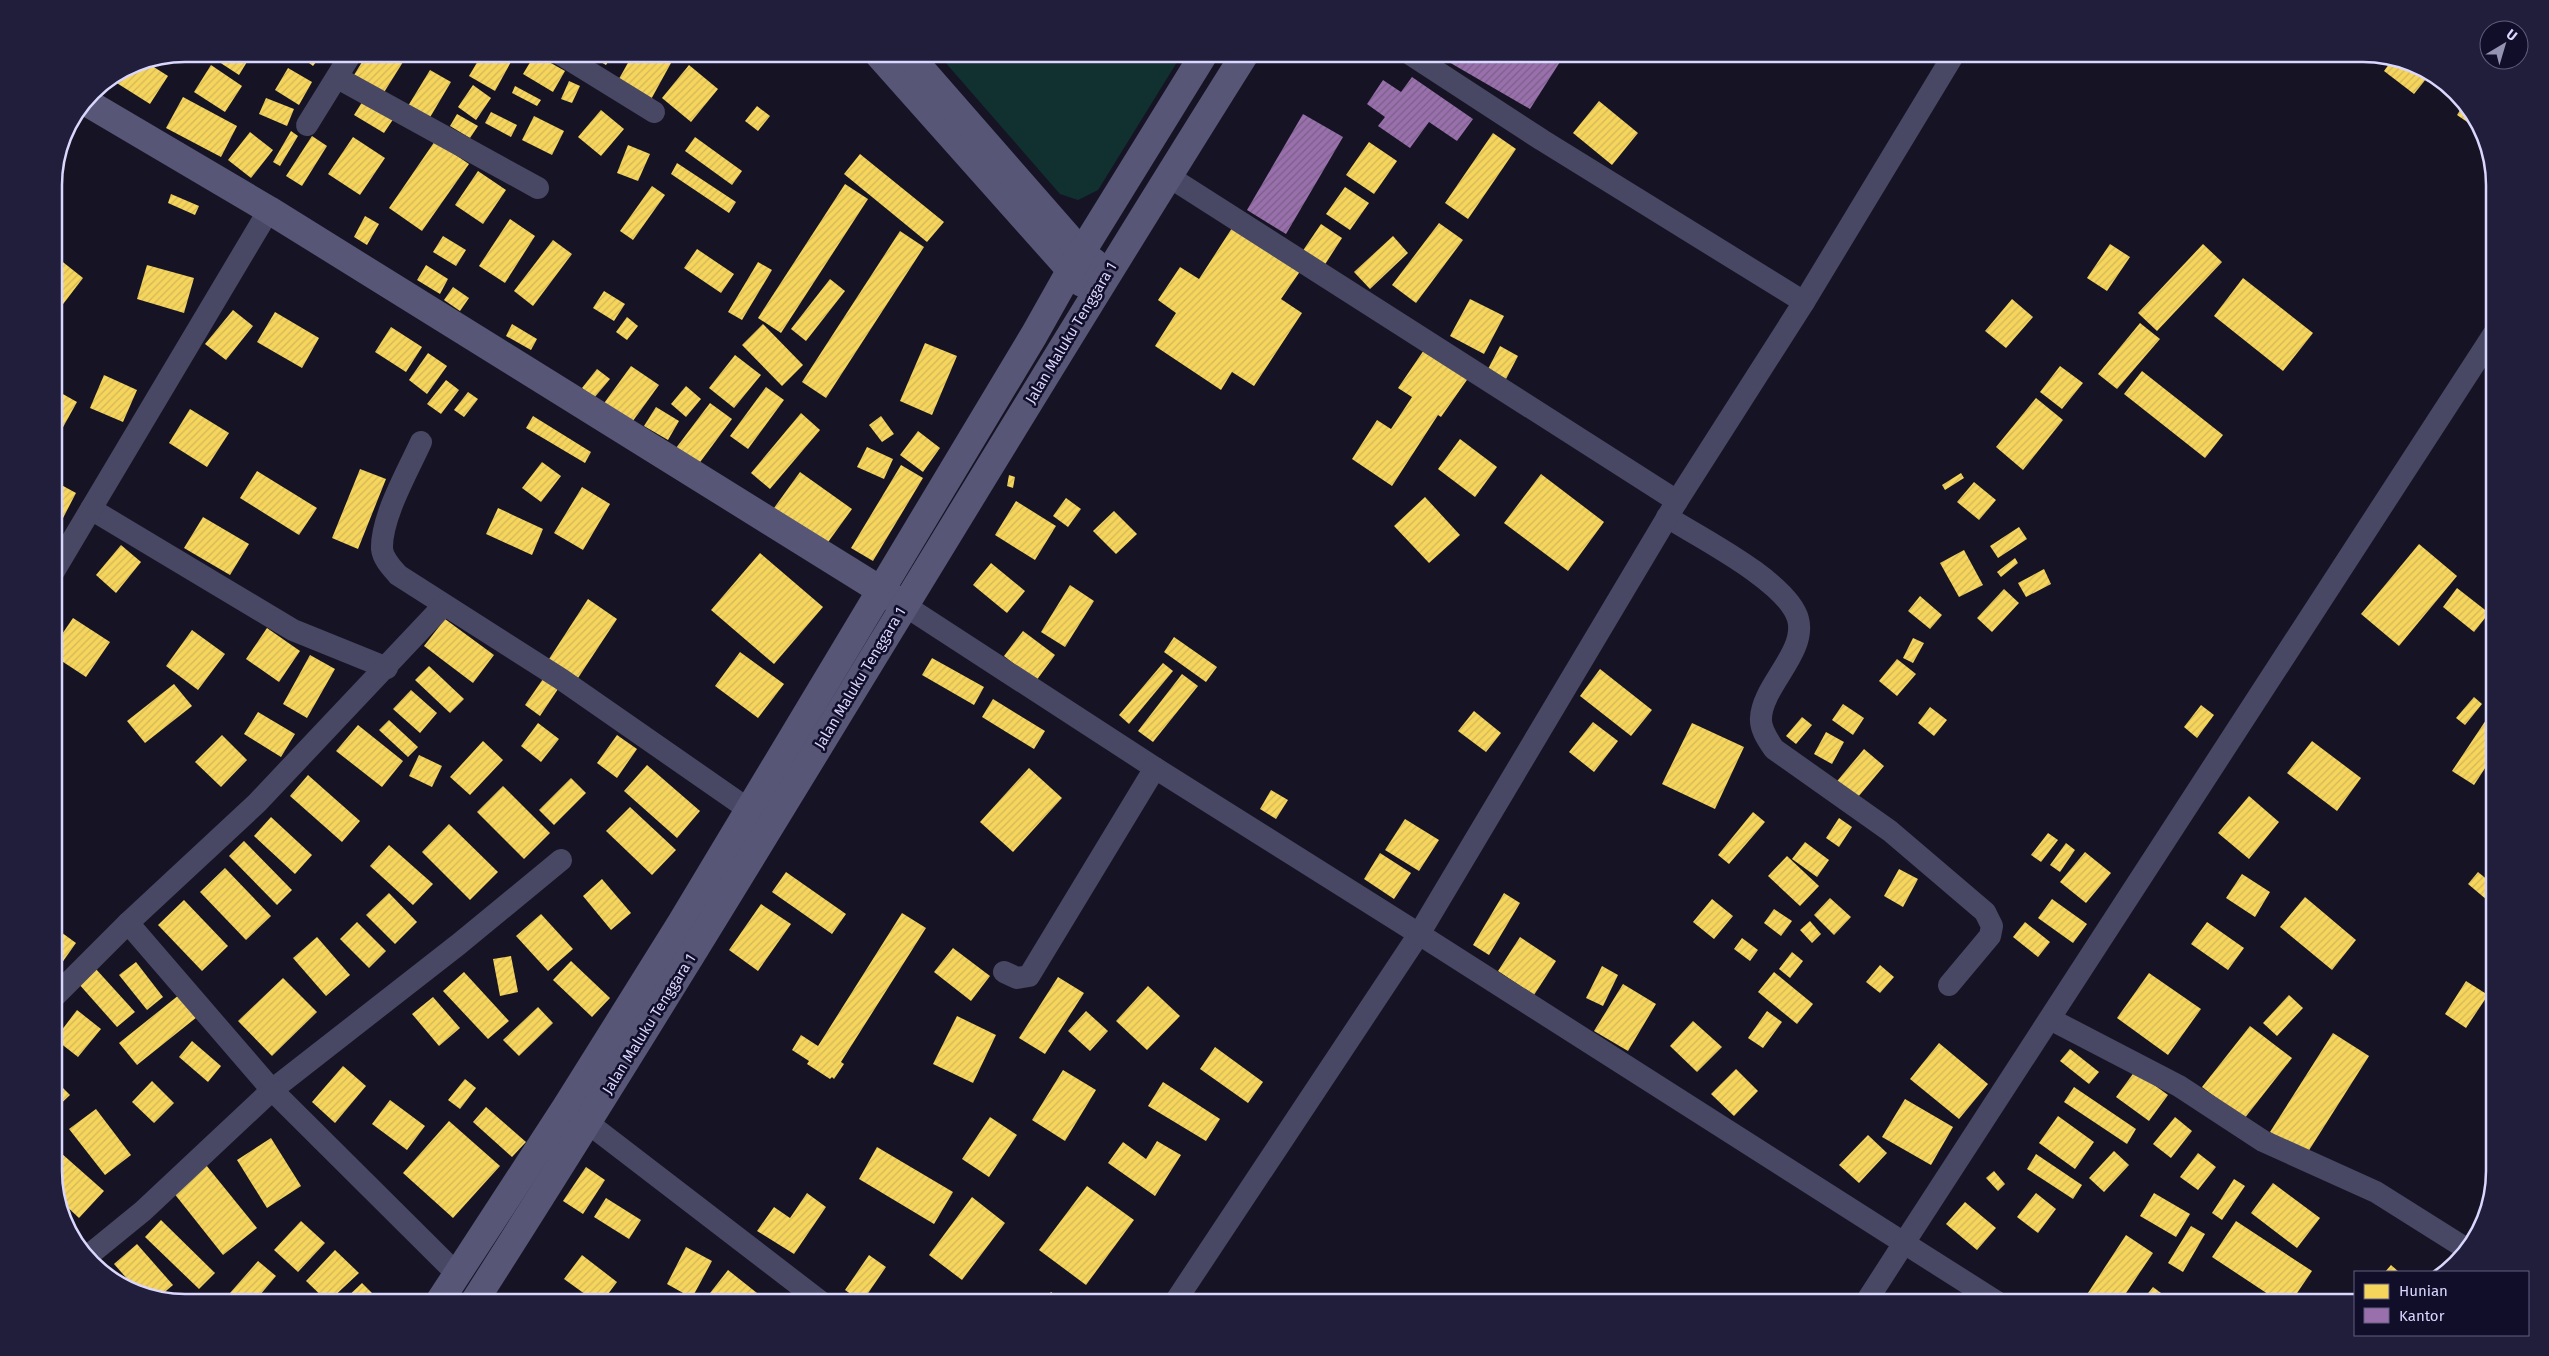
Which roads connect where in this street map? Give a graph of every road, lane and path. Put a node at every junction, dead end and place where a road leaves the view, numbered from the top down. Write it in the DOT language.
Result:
graph roads {
  1 [pos="1423,62"];
  2 [pos="1949,62"];
  3 [pos="346,63"];
  4 [pos="574,63"];
  5 [pos="886,63"];
  6 [pos="915,63"];
  7 [pos="1199,63"];
  8 [pos="1240,63"];
  9 [pos="338,78"];
  10 [pos="93,106"];
  11 [pos="654,112"];
  12 [pos="307,124"];
  13 [pos="1168,176"];
  14 [pos="538,188"];
  15 [pos="268,210"];
  16 [pos="1076,262"];
  17 [pos="1100,284"];
  18 [pos="1804,302"];
  19 [pos="2486,346"];
  20 [pos="421,442"];
  21 [pos="91,509"];
  22 [pos="1672,509"];
  23 [pos="63,556"];
  24 [pos="893,597"];
  25 [pos="444,606"];
  26 [pos="387,668"];
  27 [pos="1155,768"];
  28 [pos="748,810"];
  29 [pos="560,860"];
  30 [pos="128,923"];
  31 [pos="1419,934"];
  32 [pos="1004,972"];
  33 [pos="1949,986"];
  34 [pos="63,988"];
  35 [pos="2050,1019"];
  36 [pos="272,1090"];
  37 [pos="588,1123"];
  38 [pos="1904,1243"];
  39 [pos="2461,1245"];
  40 [pos="94,1253"];
  41 [pos="457,1274"];
  42 [pos="444,1294"];
  43 [pos="479,1294"];
  44 [pos="811,1294"];
  45 [pos="1180,1294"];
  46 [pos="1871,1294"];
  47 [pos="1984,1294"];
  1 -- 18 [label="street"];
  2 -- 18 [label="street"];
  3 -- 9 [label="street"];
  4 -- 11 [label="street"];
  5 -- 16 [label="main road"];
  6 -- 16 [label="main road"];
  7 -- 16 [label="main road, Jalan Maluku Tenggara 1"];
  8 -- 13 [label="main road, Jalan Maluku Tenggara 1"];
  9 -- 12 [label="street"];
  9 -- 14 [label="street"];
  10 -- 15 [label="main road"];
  13 -- 17 [label="main road, Jalan Maluku Tenggara 1"];
  13 -- 22 [label="street"];
  15 -- 21 [label="street"];
  15 -- 24 [label="main road"];
  16 -- 17 [label="main road"];
  16 -- 24 [label="main road, Jalan Maluku Tenggara 1"];
  17 -- 24 [label="main road, Jalan Maluku Tenggara 1"];
  18 -- 22 [label="street"];
  19 -- 35 [label="street"];
  20 -- 25 [label="street"];
  21 -- 23 [label="street"];
  21 -- 26 [label="street"];
  22 -- 31 [label="street"];
  22 -- 33 [label="street"];
  24 -- 27 [label="street"];
  24 -- 28 [label="main road, Jalan Maluku Tenggara 1"];
  24 -- 37 [label="main road, Jalan Maluku Tenggara 1"];
  25 -- 26 [label="street"];
  25 -- 28 [label="street"];
  26 -- 30 [label="street"];
  27 -- 31 [label="street"];
  27 -- 32 [label="street"];
  28 -- 41 [label="main road, Jalan Maluku Tenggara 1"];
  29 -- 36 [label="street"];
  30 -- 34 [label="street"];
  30 -- 36 [label="street"];
  31 -- 38 [label="street"];
  31 -- 45 [label="street"];
  35 -- 38 [label="street"];
  35 -- 39 [label="street"];
  36 -- 40 [label="street"];
  36 -- 41 [label="street"];
  37 -- 43 [label="main road, Jalan Maluku Tenggara 1"];
  37 -- 44 [label="street"];
  38 -- 46 [label="street"];
  38 -- 47 [label="street"];
  41 -- 42 [label="main road, Jalan Maluku Tenggara 1"];
}
